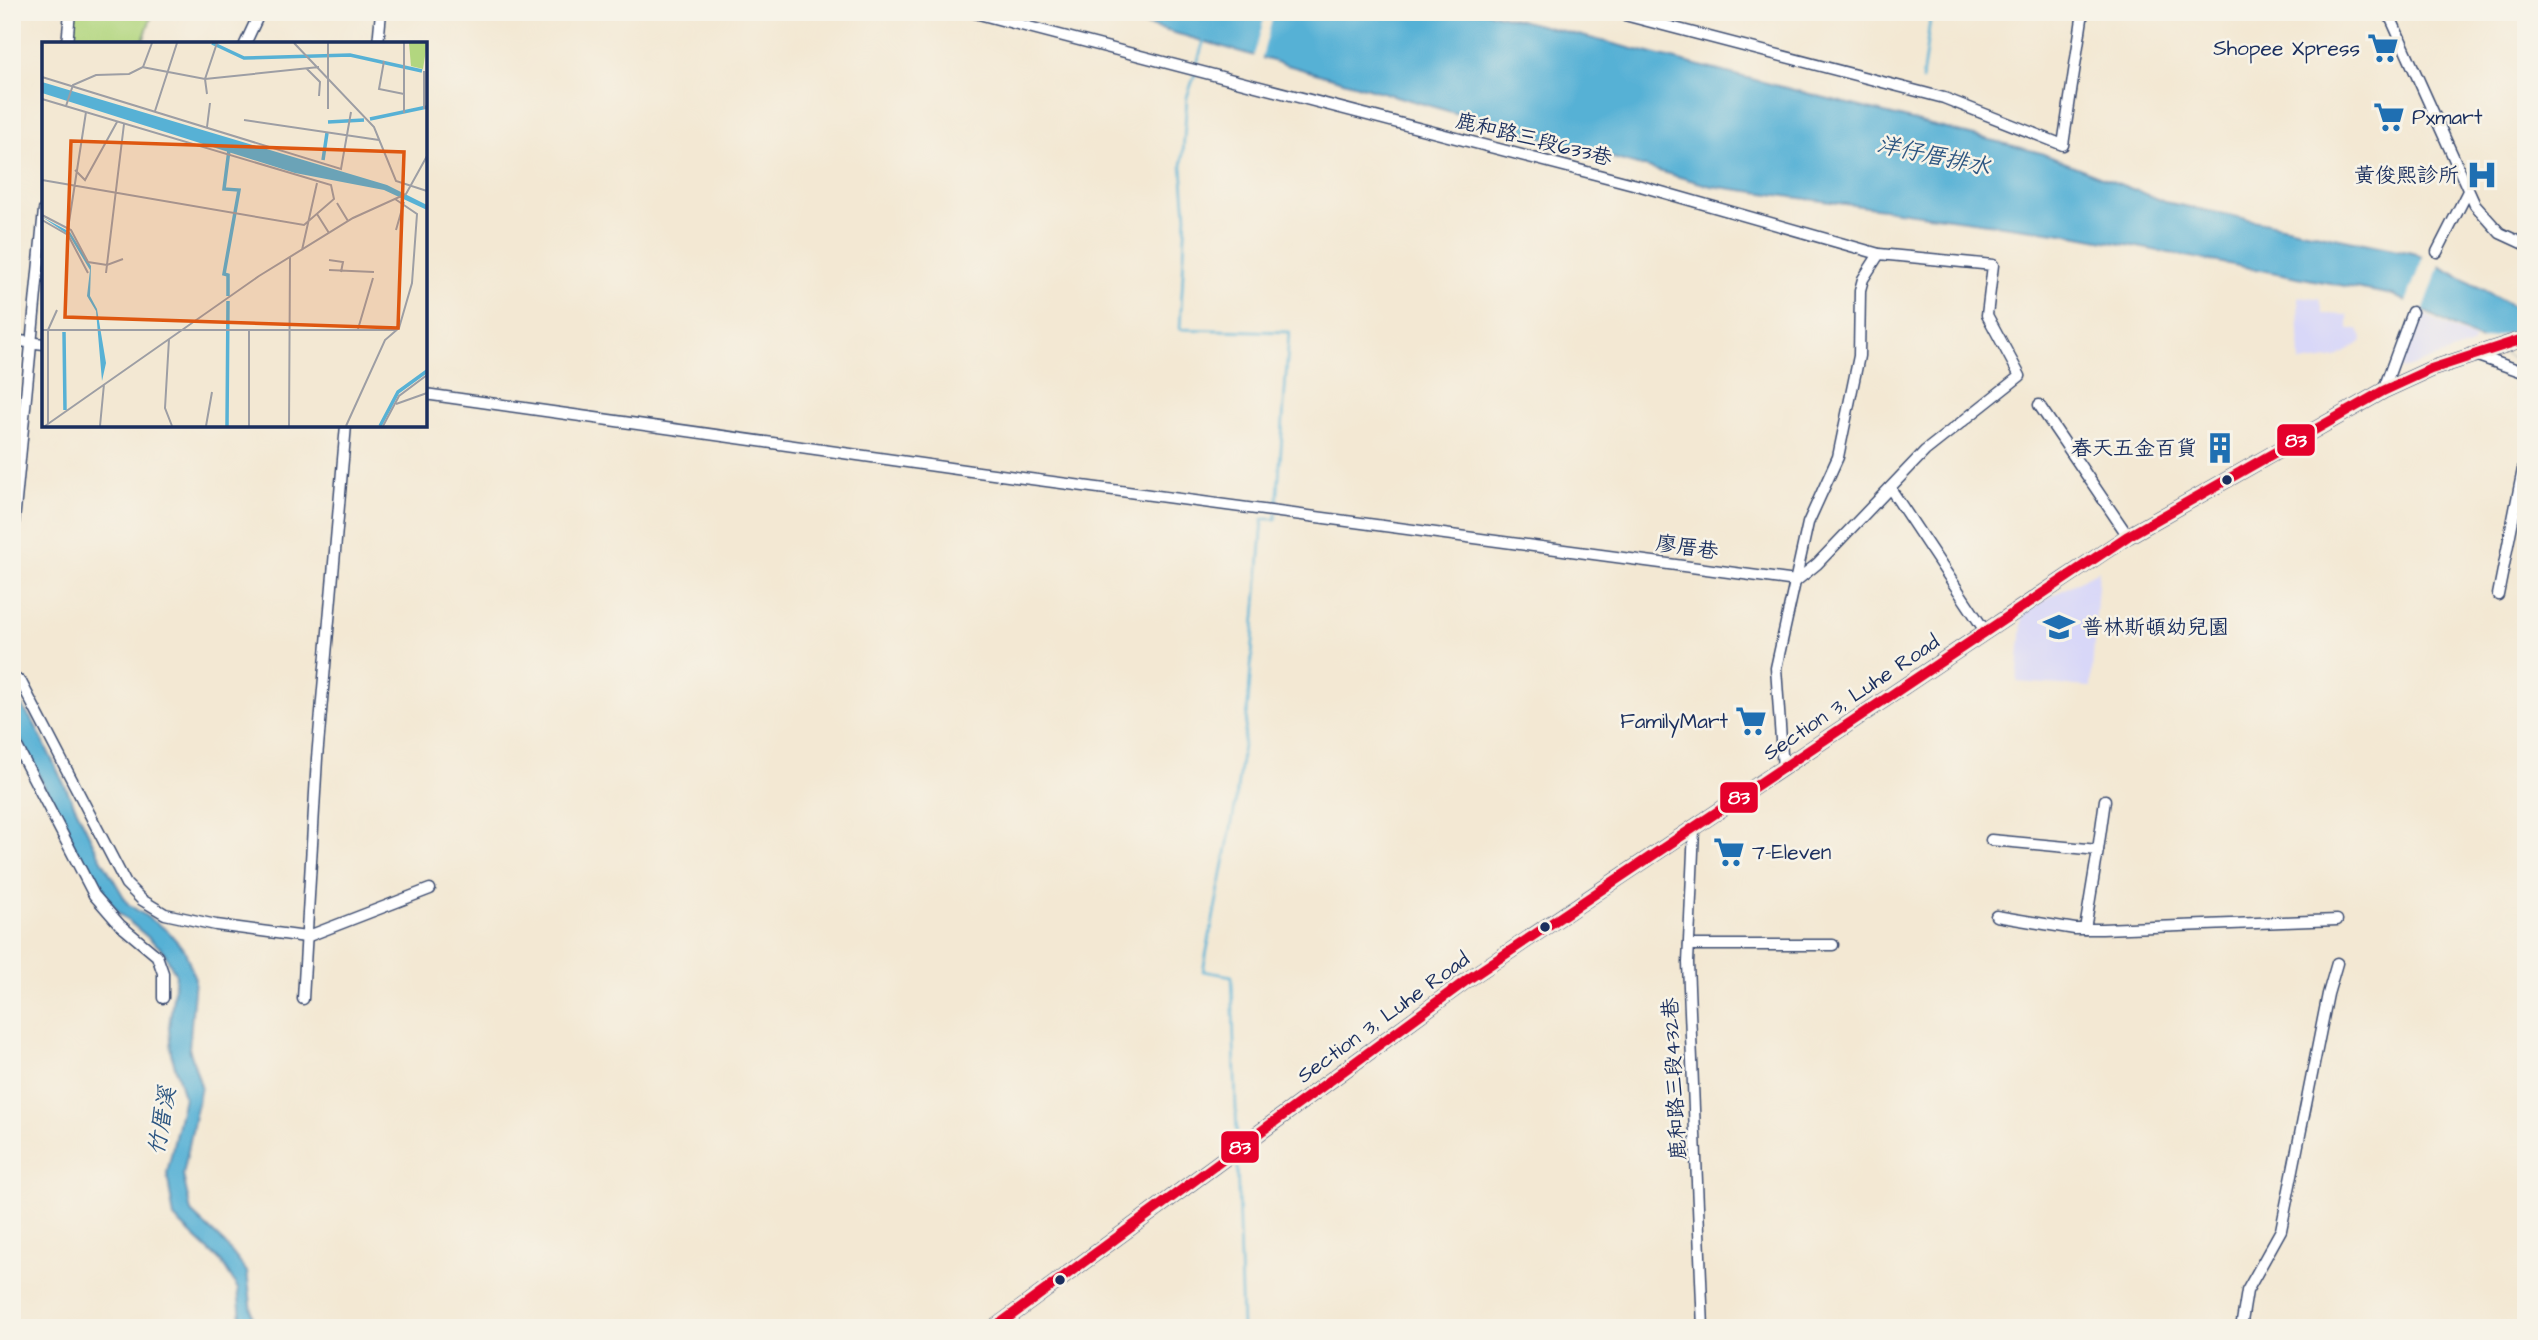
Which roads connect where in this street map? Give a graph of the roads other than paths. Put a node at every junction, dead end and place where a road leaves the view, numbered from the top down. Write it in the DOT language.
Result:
graph roads {
  1 [pos="70,12"];
  2 [pos="260,12"];
  3 [pos="381,12"];
  4 [pos="971,12"];
  5 [pos="1613,12"];
  6 [pos="2084,12"];
  7 [pos="2388,12"];
  8 [pos="68,42"];
  9 [pos="246,42"];
  10 [pos="378,42"];
  11 [pos="2468,191"];
  12 [pos="42,228"];
  13 [pos="2526,244"];
  14 [pos="2437,252"];
  15 [pos="1879,254"];
  16 [pos="2412,312"];
  17 [pos="2526,338"];
  18 [pos="12,340"];
  19 [pos="31,342"];
  20 [pos="42,344"];
  21 [pos="2475,355"];
  22 [pos="2526,373"];
  23 [pos="2383,391"];
  24 [pos="427,394"];
  25 [pos="2039,405"];
  26 [pos="346,427"];
  27 [pos="2526,454"];
  28 [pos="1890,488"];
  29 [pos="2128,536"];
  30 [pos="12,542"];
  31 [pos="1796,581"];
  32 [pos="2498,595"];
  33 [pos="1985,631"];
  34 [pos="12,677"];
  35 [pos="12,737"];
  36 [pos="1783,769"];
  37 [pos="2105,800"];
  38 [pos="1694,829"];
  39 [pos="1991,840"];
  40 [pos="2098,850"];
  41 [pos="430,889"];
  42 [pos="1996,916"];
  43 [pos="2337,920"];
  44 [pos="2085,929"];
  45 [pos="306,937"];
  46 [pos="1689,945"];
  47 [pos="1833,945"];
  48 [pos="2337,963"];
  49 [pos="163,998"];
  50 [pos="303,999"];
  51 [pos="994,1328"];
  52 [pos="1703,1328"];
  53 [pos="2241,1328"];
  1 -- 8 [label="street"];
  2 -- 9 [label="street"];
  3 -- 10 [label="street"];
  4 -- 15 [label="street, 鹿和路三段633巷"];
  5 -- 6 [label="street"];
  7 -- 11 [label="street"];
  11 -- 13 [label="street"];
  11 -- 14 [label="street"];
  12 -- 19 [label="street"];
  15 -- 28 [label="street, 鹿和路三段633巷"];
  15 -- 31 [label="street"];
  16 -- 23 [label="street"];
  17 -- 21 [label="main road, Section 3, Luhe Road"];
  18 -- 19 [label="street"];
  19 -- 20 [label="street"];
  19 -- 30 [label="street"];
  21 -- 22 [label="street"];
  21 -- 23 [label="main road, Section 3, Luhe Road"];
  23 -- 29 [label="main road, Section 3, Luhe Road"];
  24 -- 31 [label="street, 廖厝巷"];
  25 -- 29 [label="street"];
  26 -- 45 [label="street"];
  27 -- 32 [label="street"];
  28 -- 31 [label="street"];
  28 -- 33 [label="street"];
  29 -- 33 [label="main road, Section 3, Luhe Road"];
  31 -- 36 [label="street"];
  33 -- 36 [label="main road, Section 3, Luhe Road"];
  34 -- 45 [label="street"];
  35 -- 49 [label="street"];
  36 -- 38 [label="main road, Section 3, Luhe Road"];
  37 -- 40 [label="street"];
  38 -- 46 [label="street, 鹿和路三段432巷"];
  38 -- 51 [label="main road, Section 3, Luhe Road"];
  39 -- 40 [label="street"];
  40 -- 44 [label="street"];
  41 -- 45 [label="street"];
  42 -- 44 [label="street"];
  43 -- 44 [label="street"];
  45 -- 50 [label="street"];
  46 -- 47 [label="street"];
  46 -- 52 [label="street, 鹿和路三段432巷"];
  48 -- 53 [label="street"];
}
